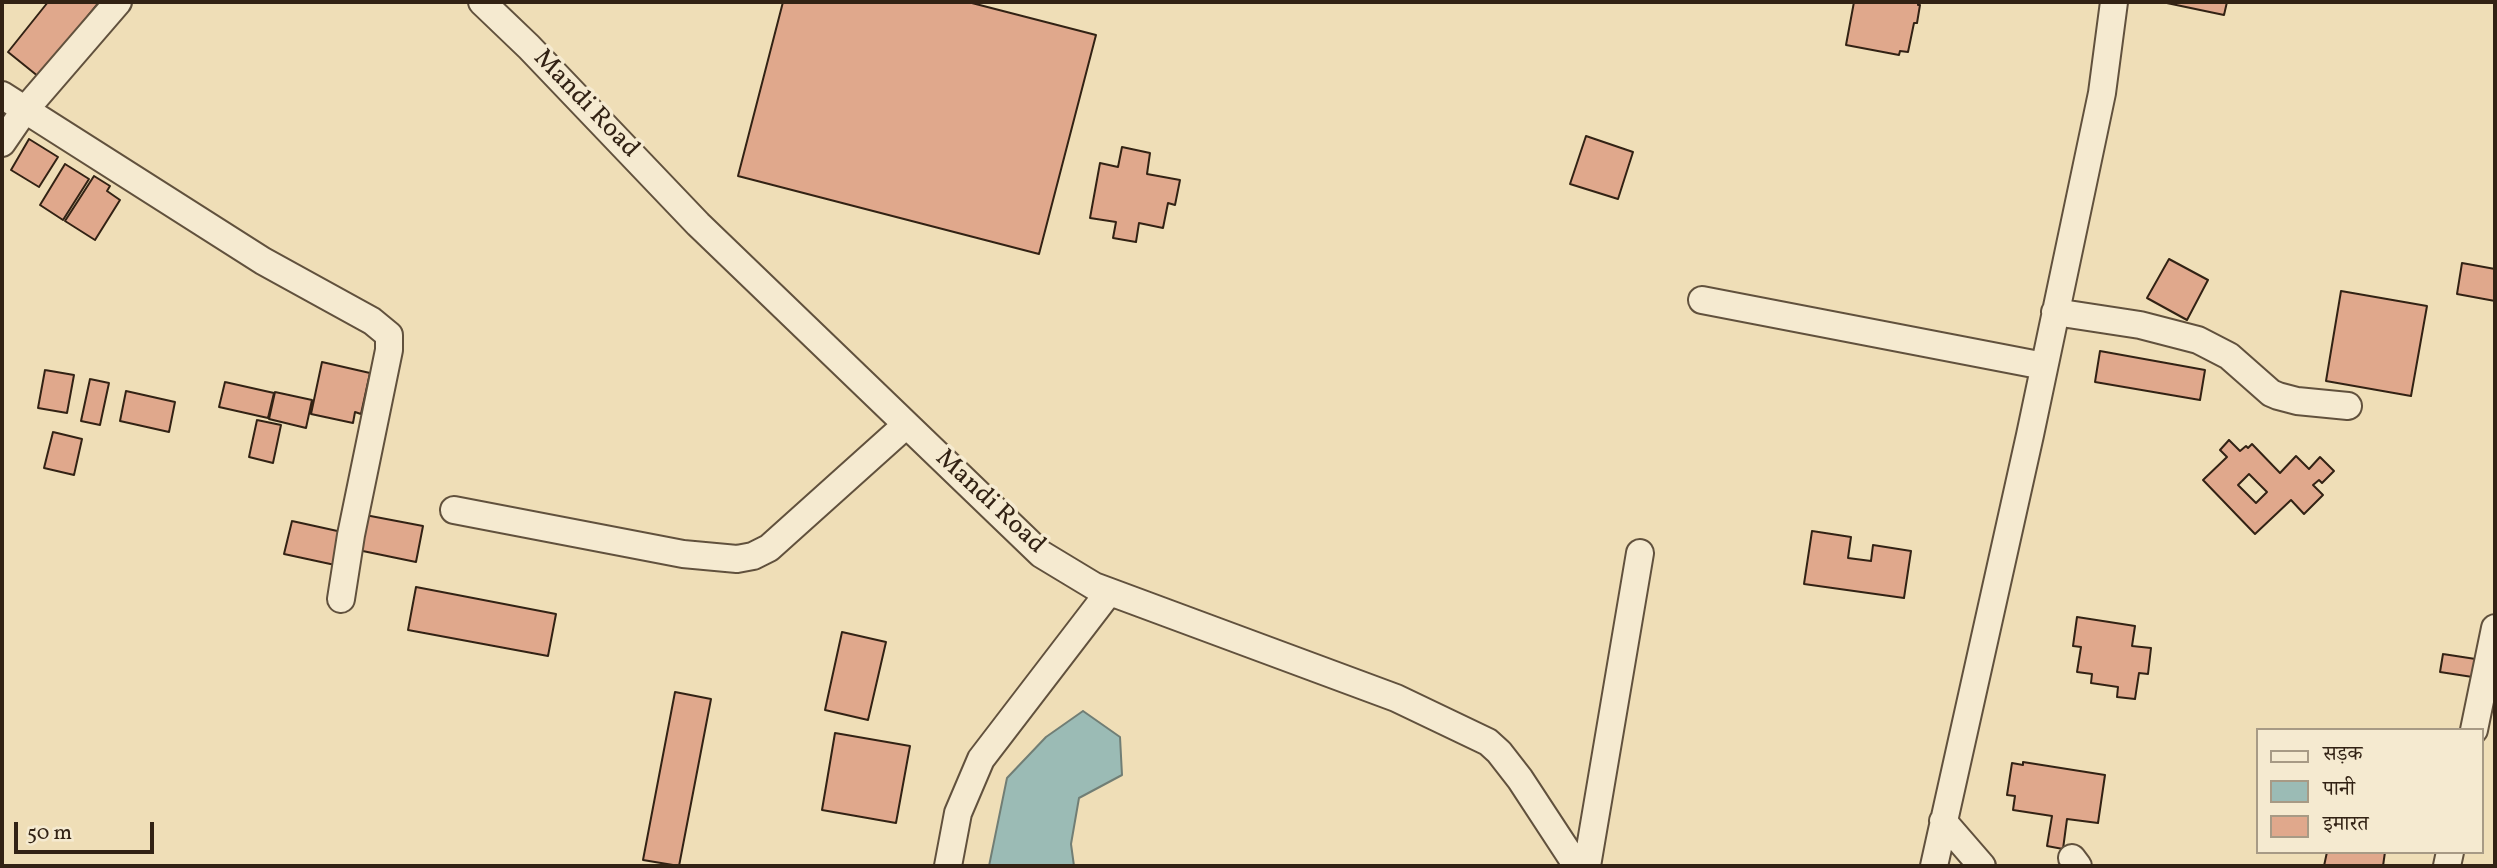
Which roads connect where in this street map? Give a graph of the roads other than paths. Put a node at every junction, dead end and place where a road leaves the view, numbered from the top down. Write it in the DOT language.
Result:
graph roads {
  1 [pos="118,2"];
  2 [pos="482,2"];
  3 [pos="2114,2"];
  4 [pos="2,95"];
  5 [pos="24,111"];
  6 [pos="2,143"];
  7 [pos="1702,300"];
  8 [pos="2055,312"];
  9 [pos="2044,366"];
  10 [pos="2348,406"];
  11 [pos="906,425"];
  12 [pos="454,510"];
  13 [pos="1640,553"];
  14 [pos="1109,592"];
  15 [pos="341,599"];
  16 [pos="2495,628"];
  17 [pos="2474,728"];
  18 [pos="1943,821"];
  19 [pos="948,866"];
  20 [pos="1577,866"];
  21 [pos="1587,866"];
  22 [pos="1934,866"];
  23 [pos="1982,866"];
  1 -- 5 [label="street"];
  2 -- 11 [label="street, Mandi Road"];
  3 -- 8 [label="street"];
  4 -- 5 [label="street"];
  5 -- 6 [label="street"];
  5 -- 15 [label="street"];
  7 -- 9 [label="street"];
  8 -- 9 [label="street"];
  8 -- 10 [label="street"];
  9 -- 18 [label="street"];
  11 -- 12 [label="street"];
  11 -- 14 [label="street, Mandi Road"];
  13 -- 21 [label="street"];
  14 -- 19 [label="street"];
  14 -- 20 [label="street, Mandi Road"];
  16 -- 17 [label="street"];
  18 -- 22 [label="street"];
  18 -- 23 [label="street"];
}
